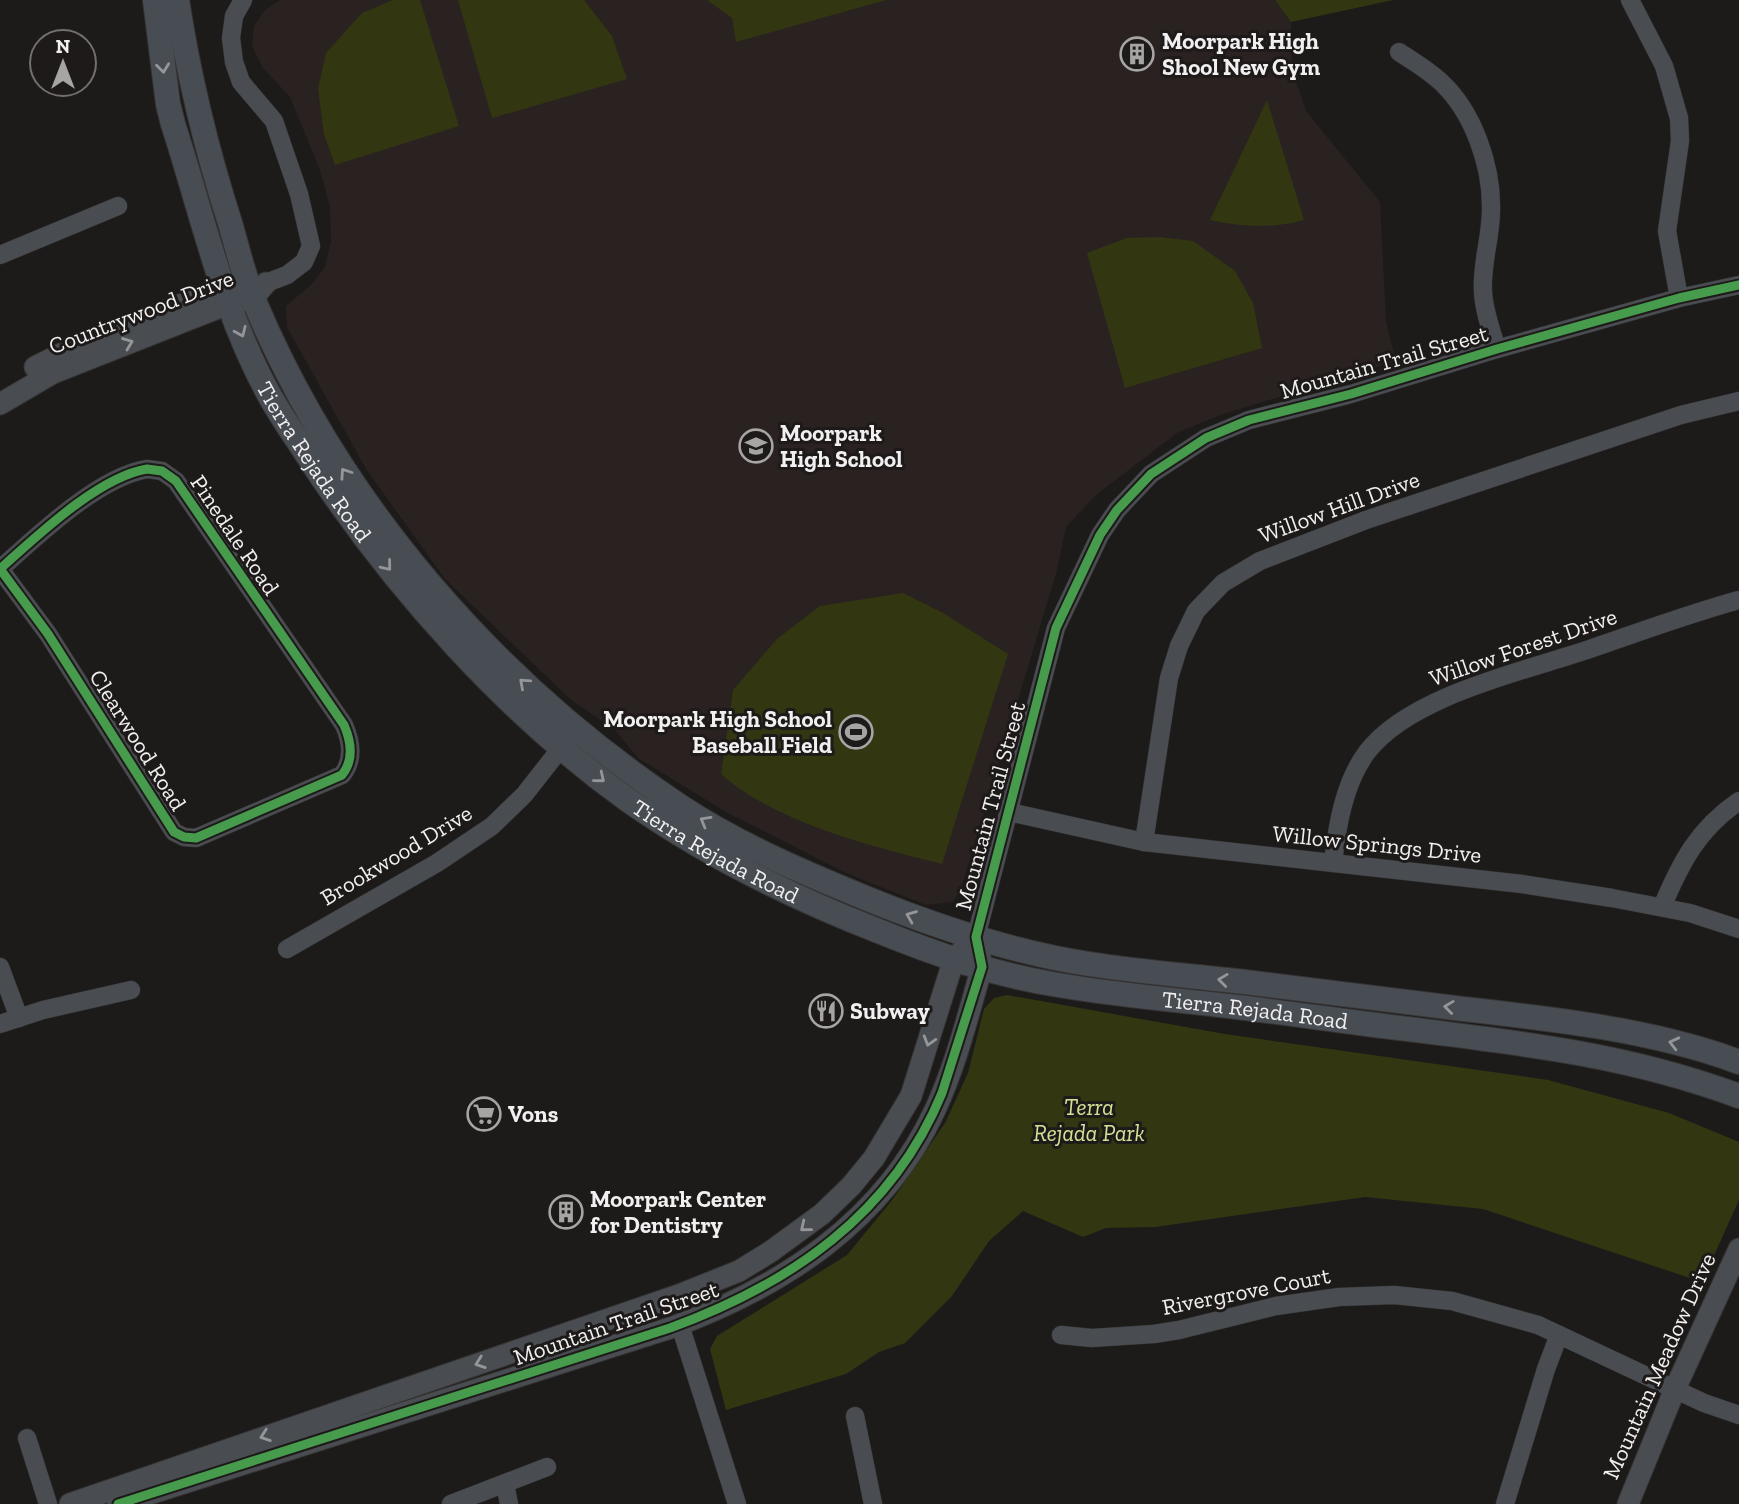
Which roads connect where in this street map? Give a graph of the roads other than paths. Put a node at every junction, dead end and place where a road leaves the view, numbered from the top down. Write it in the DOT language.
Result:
graph roads {
  1 [pos="155,0"];
  2 [pos="177,0"];
  3 [pos="243,0"];
  4 [pos="1630,0"];
  5 [pos="1399,52"];
  6 [pos="118,206"];
  7 [pos="0,255"];
  8 [pos="1739,285"];
  9 [pos="256,288"];
  10 [pos="226,296"];
  11 [pos="1679,298"];
  12 [pos="1497,349"];
  13 [pos="0,388"];
  14 [pos="1739,401"];
  15 [pos="0,404"];
  16 [pos="0,569"];
  17 [pos="1739,600"];
  18 [pos="569,738"];
  19 [pos="350,753"];
  20 [pos="1739,801"];
  21 [pos="1009,812"];
  22 [pos="1144,842"];
  23 [pos="1333,863"];
  24 [pos="1662,907"];
  25 [pos="1739,929"];
  26 [pos="976,937"];
  27 [pos="287,949"];
  28 [pos="954,959"];
  29 [pos="0,967"];
  30 [pos="982,967"];
  31 [pos="131,990"];
  32 [pos="19,1018"];
  33 [pos="0,1024"];
  34 [pos="1739,1062"];
  35 [pos="1739,1097"];
  36 [pos="1739,1249"];
  37 [pos="680,1325"];
  38 [pos="1061,1335"];
  39 [pos="1559,1335"];
  40 [pos="1675,1389"];
  41 [pos="1739,1415"];
  42 [pos="855,1416"];
  43 [pos="27,1438"];
  44 [pos="547,1466"];
  45 [pos="505,1484"];
  46 [pos="48,1504"];
  47 [pos="69,1504"];
  48 [pos="118,1504"];
  49 [pos="451,1504"];
  50 [pos="509,1504"];
  51 [pos="737,1504"];
  52 [pos="873,1504"];
  53 [pos="1505,1504"];
  54 [pos="1628,1504"];
  1 -- 10 [label="main road, Tierra Rejada Road, one-way"];
  2 -- 9 [label="main road, Tierra Rejada Road"];
  3 -- 9 [label="street"];
  4 -- 11 [label="street"];
  5 -- 12 [label="street"];
  6 -- 7 [label="street"];
  8 -- 11 [label="street, Mountain Trail Street"];
  9 -- 10 [label="street, Countrywood Drive"];
  18 -- 9 [label="main road, Tierra Rejada Road, one-way"];
  10 -- 13 [label="street, Countrywood Drive"];
  15 -- 10 [label="street, Countrywood Drive, one-way"];
  10 -- 18 [label="main road, Tierra Rejada Road, one-way"];
  11 -- 12 [label="street, Mountain Trail Street"];
  12 -- 21 [label="street, Mountain Trail Street"];
  14 -- 22 [label="street, Willow Hill Drive"];
  16 -- 19 [label="street, Clearwood Road"];
  16 -- 19 [label="street, Pinedale Road"];
  17 -- 23 [label="street, Willow Forest Drive"];
  26 -- 18 [label="main road, Tierra Rejada Road, one-way"];
  18 -- 27 [label="street, Brookwood Drive"];
  18 -- 28 [label="main road, Tierra Rejada Road, one-way"];
  20 -- 24 [label="street"];
  21 -- 22 [label="street, Willow Springs Drive"];
  21 -- 26 [label="street, Mountain Trail Street"];
  22 -- 23 [label="street, Willow Springs Drive"];
  23 -- 24 [label="street, Willow Springs Drive"];
  24 -- 25 [label="street, Willow Springs Drive"];
  26 -- 28 [label="street, Mountain Trail Street"];
  26 -- 30 [label="street, Mountain Trail Street"];
  34 -- 26 [label="main road, Tierra Rejada Road, one-way"];
  28 -- 30 [label="main road, Tierra Rejada Road"];
  28 -- 47 [label="street, Mountain Trail Street, one-way"];
  29 -- 32 [label="street"];
  30 -- 35 [label="main road, Tierra Rejada Road"];
  30 -- 37 [label="street, Mountain Trail Street"];
  31 -- 32 [label="street"];
  32 -- 33 [label="street"];
  36 -- 40 [label="street, Mountain Meadow Drive"];
  37 -- 48 [label="street, Mountain Trail Street"];
  37 -- 51 [label="street"];
  38 -- 39 [label="street, Rivergrove Court"];
  39 -- 40 [label="street, Rivergrove Court"];
  39 -- 53 [label="street"];
  40 -- 41 [label="street, Rivergrove Court"];
  40 -- 54 [label="street, Mountain Meadow Drive"];
  42 -- 52 [label="street"];
  43 -- 46 [label="street"];
  44 -- 45 [label="street"];
  45 -- 49 [label="street"];
  45 -- 50 [label="street"];
}
